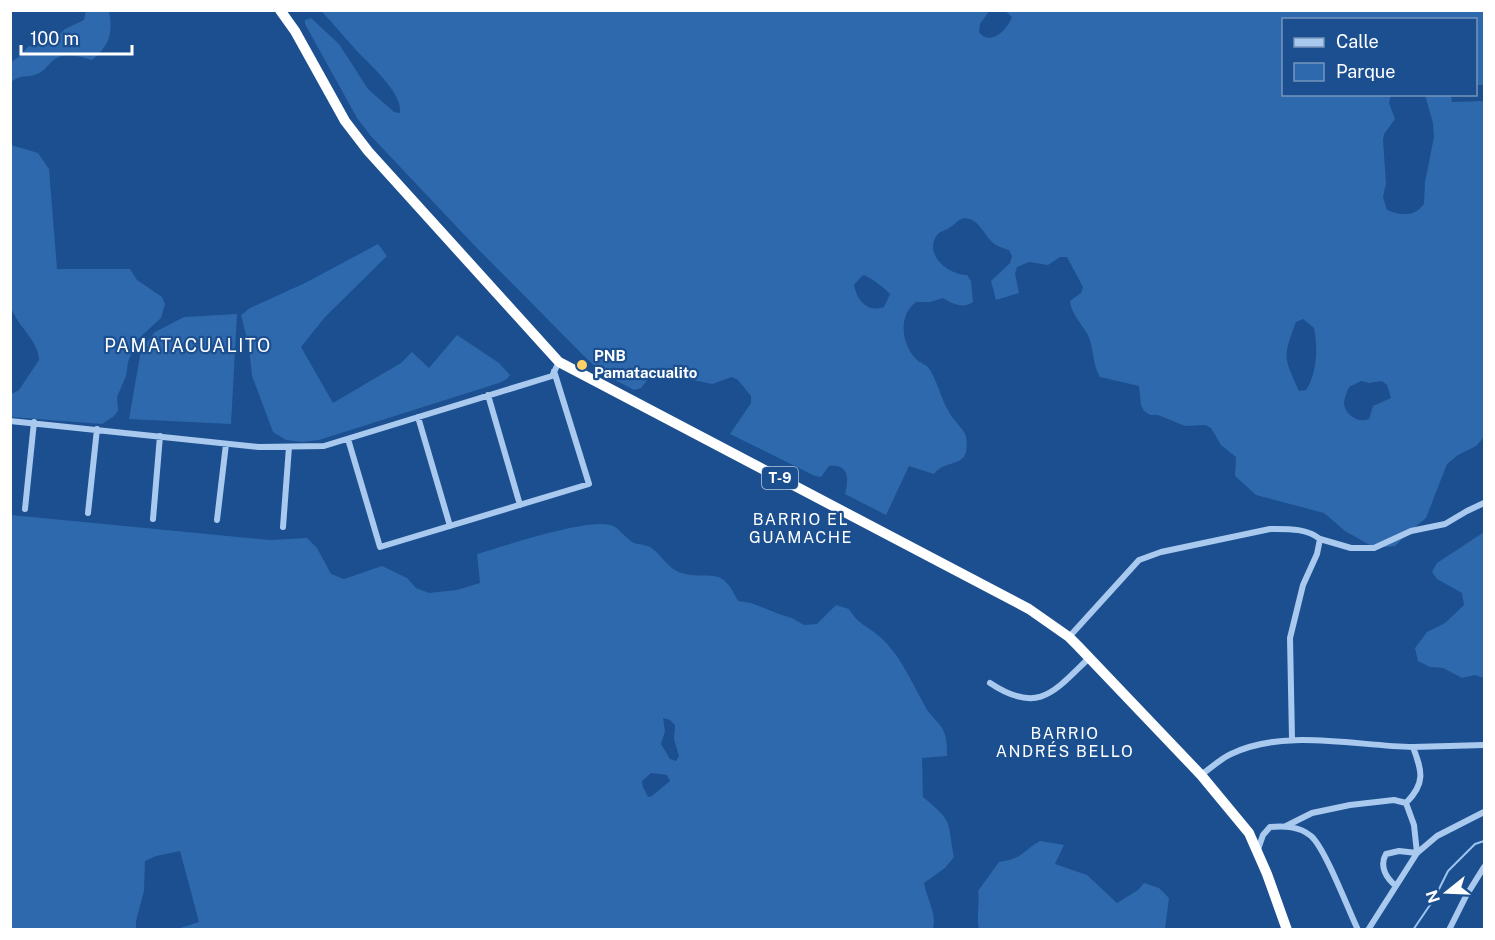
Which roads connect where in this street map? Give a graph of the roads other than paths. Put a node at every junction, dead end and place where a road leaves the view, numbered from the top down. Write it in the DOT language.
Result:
graph roads {
  1 [pos="280,10"];
  2 [pos="557,367"];
  3 [pos="488,395"];
  4 [pos="418,417"];
  5 [pos="10,421"];
  6 [pos="34,422"];
  7 [pos="97,429"];
  8 [pos="160,436"];
  9 [pos="348,439"];
  10 [pos="226,444"];
  11 [pos="289,447"];
  12 [pos="1485,503"];
  13 [pos="520,505"];
  14 [pos="24,508"];
  15 [pos="88,513"];
  16 [pos="153,519"];
  17 [pos="217,520"];
  18 [pos="450,526"];
  19 [pos="283,528"];
  20 [pos="1320,539"];
  21 [pos="1069,637"];
  22 [pos="1089,658"];
  23 [pos="990,683"];
  24 [pos="1292,739"];
  25 [pos="1485,745"];
  26 [pos="1413,747"];
  27 [pos="1201,775"];
  28 [pos="1406,803"];
  29 [pos="1485,812"];
  30 [pos="1286,826"];
  31 [pos="1257,852"];
  32 [pos="1418,853"];
  33 [pos="1485,867"];
  34 [pos="1396,886"];
  35 [pos="1287,930"];
  36 [pos="1358,930"];
  37 [pos="1368,930"];
  38 [pos="1449,930"];
  1 -- 2 [label="highway, T-9"];
  2 -- 3 [label="street"];
  2 -- 13 [label="street"];
  2 -- 21 [label="highway, T-9"];
  3 -- 4 [label="street"];
  3 -- 13 [label="street"];
  4 -- 9 [label="street"];
  4 -- 18 [label="street"];
  5 -- 6 [label="street"];
  6 -- 7 [label="street"];
  6 -- 14 [label="street"];
  7 -- 8 [label="street"];
  7 -- 15 [label="street"];
  8 -- 10 [label="street"];
  8 -- 16 [label="street"];
  9 -- 11 [label="street"];
  9 -- 18 [label="street"];
  10 -- 11 [label="street"];
  10 -- 17 [label="street"];
  11 -- 19 [label="street"];
  12 -- 20 [label="street"];
  13 -- 18 [label="street"];
  20 -- 21 [label="street"];
  20 -- 24 [label="street"];
  21 -- 22 [label="highway, T-9"];
  22 -- 23 [label="street"];
  22 -- 27 [label="highway, T-9"];
  24 -- 26 [label="street"];
  24 -- 27 [label="street"];
  25 -- 26 [label="street"];
  26 -- 28 [label="street"];
  27 -- 31 [label="highway, T-9"];
  28 -- 30 [label="street"];
  28 -- 32 [label="street"];
  29 -- 32 [label="street"];
  30 -- 31 [label="street"];
  30 -- 36 [label="street"];
  31 -- 35 [label="highway, T-9"];
  32 -- 34 [label="street"];
  32 -- 34 [label="street"];
  33 -- 38 [label="street"];
  34 -- 37 [label="street"];
}
